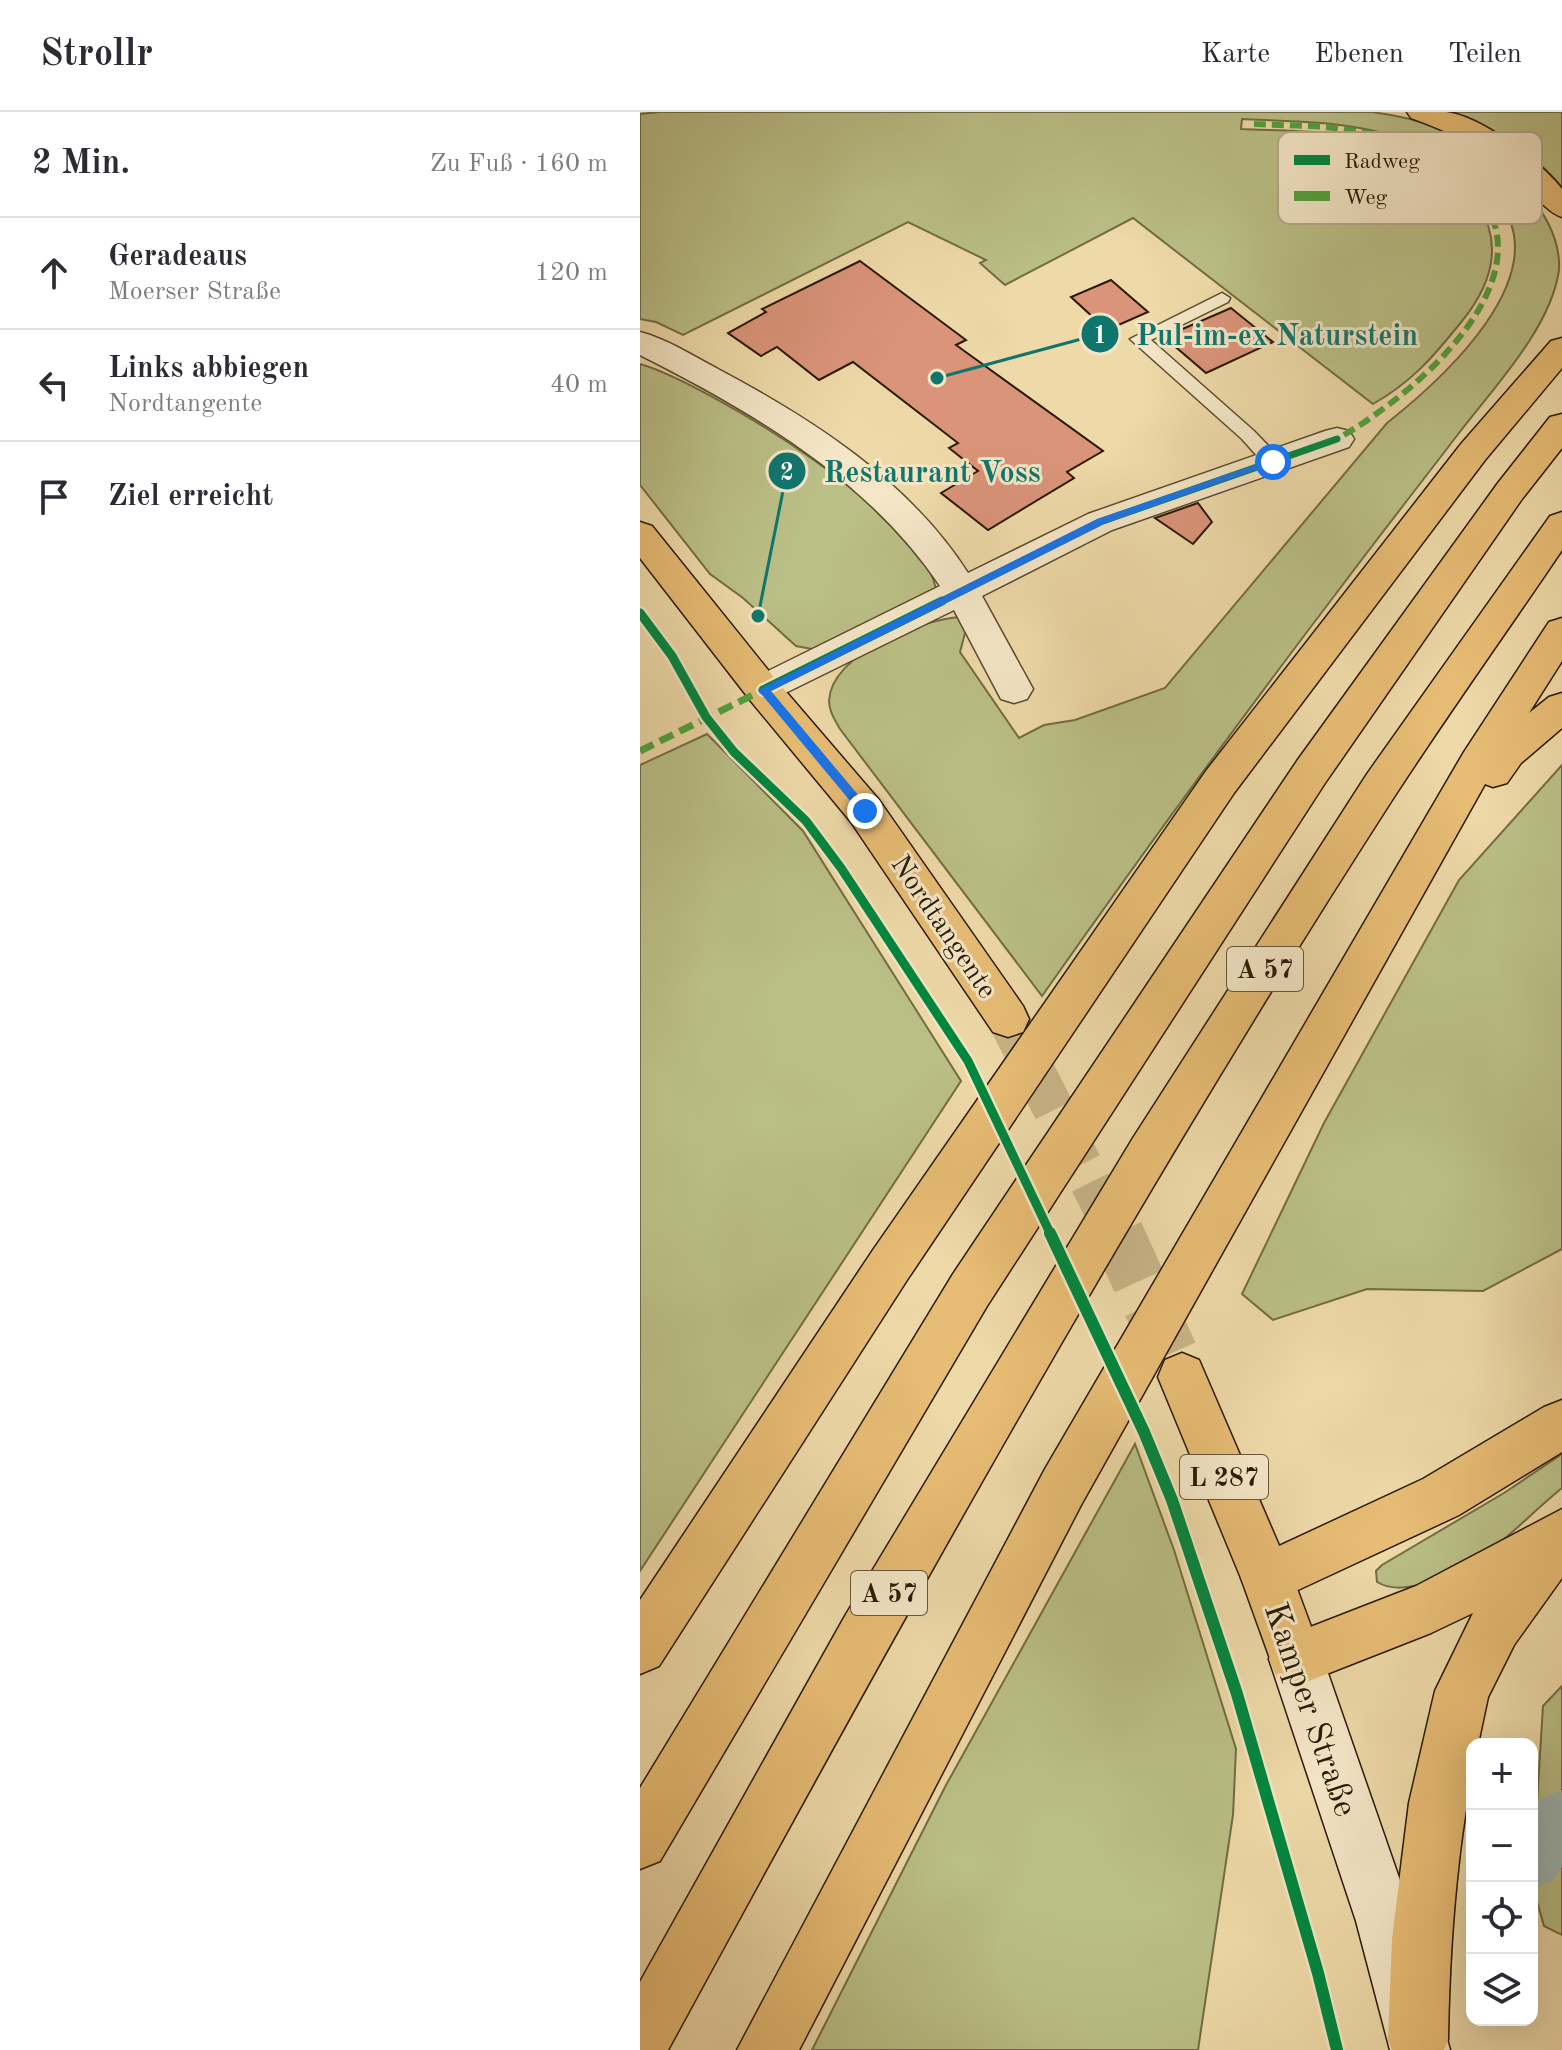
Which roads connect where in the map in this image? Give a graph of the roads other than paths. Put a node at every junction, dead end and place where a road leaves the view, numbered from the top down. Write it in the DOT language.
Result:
graph roads {
  1 [pos="1421,112"];
  2 [pos="1471,132"];
  3 [pos="1542,183"];
  4 [pos="1562,208"];
  5 [pos="1222,298"];
  6 [pos="1561,314"];
  7 [pos="640,342"];
  8 [pos="1562,348"];
  9 [pos="1562,425"];
  10 [pos="1337,439"];
  11 [pos="1473,452"];
  12 [pos="1273,462"];
  13 [pos="1562,524"];
  14 [pos="640,534"];
  15 [pos="962,592"];
  16 [pos="1562,631"];
  17 [pos="1014,689"];
  18 [pos="763,690"];
  19 [pos="1562,707"];
  20 [pos="1401,896"];
  21 [pos="1008,1019"];
  22 [pos="1182,1377"];
  23 [pos="1562,1424"];
  24 [pos="1560,1537"];
  25 [pos="1267,1578"];
  26 [pos="640,1647"];
  27 [pos="1296,1659"];
  28 [pos="640,1841"];
  29 [pos="640,2041"];
  30 [pos="1419,2045"];
  31 [pos="767,2050"];
  1 -- 2 [label="main road"];
  3 -- 4 [label="main road"];
  5 -- 12 [label="lane"];
  6 -- 11 [label="main road"];
  7 -- 15 [label="street"];
  8 -- 11 [label="main road"];
  9 -- 28 [label="main road, A 57"];
  10 -- 12 [label="street"];
  11 -- 26 [label="main road"];
  12 -- 15 [label="street"];
  13 -- 29 [label="main road, A 57"];
  14 -- 18 [label="main road, Nordtangente"];
  15 -- 17 [label="street"];
  15 -- 18 [label="street"];
  16 -- 20 [label="main road"];
  18 -- 21 [label="main road, Nordtangente"];
  19 -- 20 [label="main road"];
  20 -- 31 [label="main road"];
  22 -- 25 [label="main road, Kamper Straße / L 287"];
  23 -- 25 [label="main road"];
  24 -- 27 [label="main road"];
  24 -- 30 [label="main road"];
  25 -- 27 [label="main road, Kamper Straße / L 287"];
  27 -- 30 [label="street, Kamper Straße / L 287"];
}
